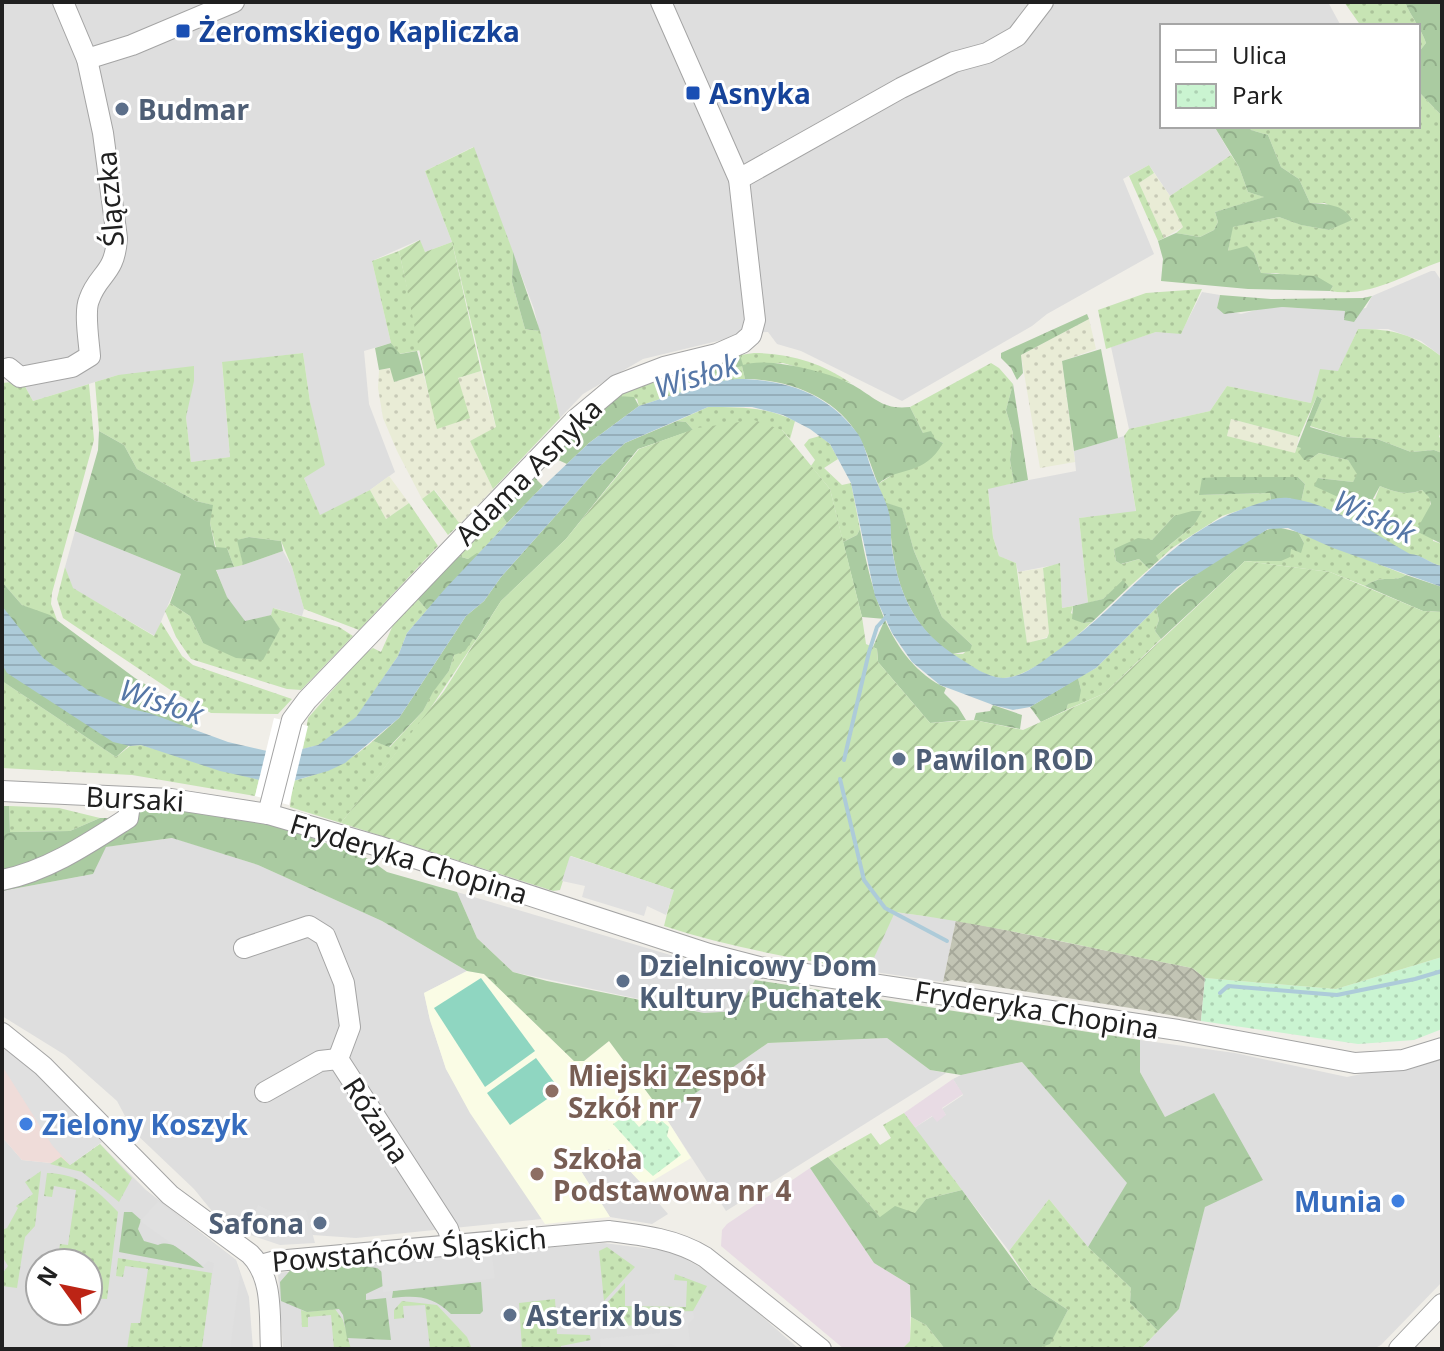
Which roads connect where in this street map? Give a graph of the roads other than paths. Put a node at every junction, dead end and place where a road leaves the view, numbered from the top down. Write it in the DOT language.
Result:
graph roads {
  1 [pos="63,2"];
  2 [pos="234,2"];
  3 [pos="661,2"];
  4 [pos="1043,2"];
  5 [pos="87,59"];
  6 [pos="739,179"];
  7 [pos="9,368"];
  8 [pos="2,791"];
  9 [pos="131,798"];
  10 [pos="269,808"];
  11 [pos="2,880"];
  12 [pos="244,948"];
  13 [pos="2,1033"];
  14 [pos="1442,1048"];
  15 [pos="338,1059"];
  16 [pos="265,1092"];
  17 [pos="453,1244"];
  18 [pos="261,1265"];
  19 [pos="1442,1304"];
  20 [pos="271,1349"];
  21 [pos="821,1349"];
  22 [pos="1399,1349"];
  1 -- 5 [label="street, Ślączka"];
  2 -- 5 [label="street"];
  3 -- 6 [label="street, Adama Asnyka"];
  4 -- 6 [label="street"];
  5 -- 7 [label="street, Ślączka"];
  6 -- 10 [label="street, Adama Asnyka"];
  8 -- 9 [label="street, Bursaki"];
  9 -- 10 [label="street, Bursaki"];
  9 -- 11 [label="street"];
  10 -- 14 [label="street, Fryderyka Chopina"];
  12 -- 15 [label="street, Różana"];
  13 -- 18 [label="street, Powstańców Śląskich"];
  15 -- 16 [label="street"];
  15 -- 17 [label="street, Różana"];
  17 -- 18 [label="street, Powstańców Śląskich"];
  17 -- 21 [label="street, Powstańców Śląskich"];
  18 -- 20 [label="street"];
  19 -- 22 [label="street"];
}
